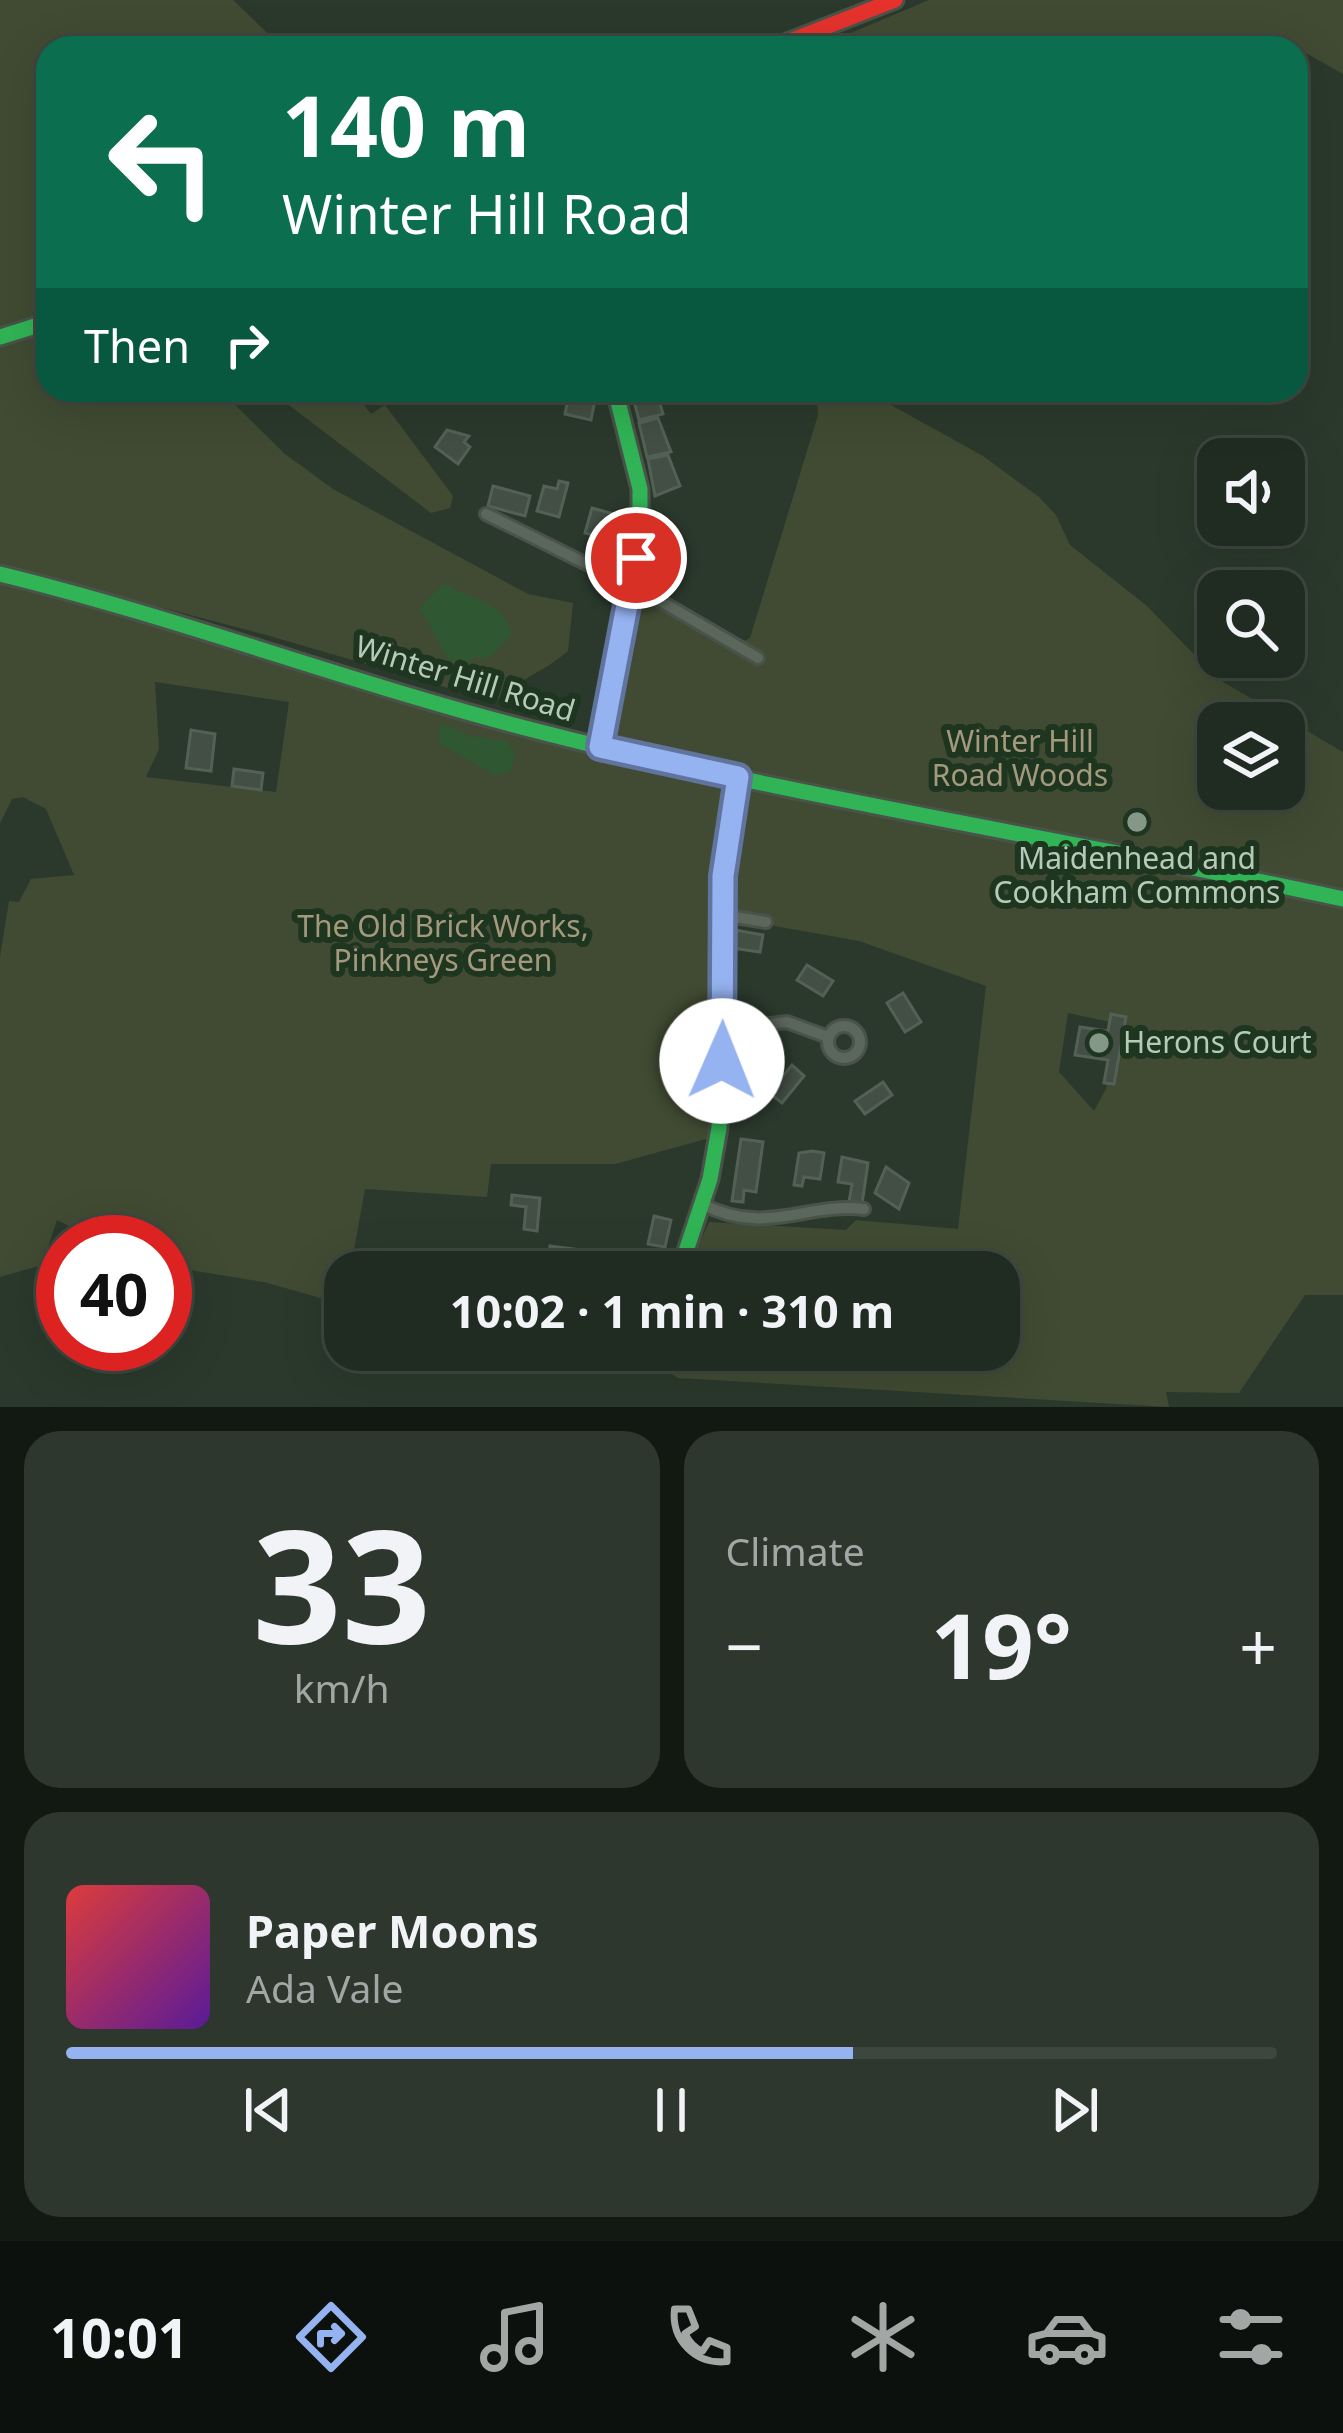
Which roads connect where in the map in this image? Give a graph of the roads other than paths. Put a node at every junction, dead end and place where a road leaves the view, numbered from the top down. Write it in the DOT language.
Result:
graph roads {
  1 [pos="895,0"];
  2 [pos="803,36"];
  3 [pos="36,326"];
  4 [pos="0,337"];
  5 [pos="619,402"];
  6 [pos="486,514"];
  7 [pos="0,574"];
  8 [pos="632,586"];
  9 [pos="758,658"];
  10 [pos="600,747"];
  11 [pos="738,777"];
  12 [pos="1343,899"];
  13 [pos="722,915"];
  14 [pos="766,922"];
  15 [pos="722,1030"];
  16 [pos="828,1037"];
  17 [pos="702,1204"];
  18 [pos="864,1209"];
  19 [pos="686,1251"];
  1 -- 2 [label="street"];
  3 -- 4 [label="street"];
  5 -- 8 [label="street"];
  6 -- 8 [label="street"];
  7 -- 10 [label="street, Winter Hill Road"];
  8 -- 9 [label="street"];
  8 -- 10 [label="street"];
  10 -- 11 [label="street, Winter Hill Road"];
  11 -- 12 [label="street, Winter Hill Road"];
  11 -- 13 [label="street"];
  13 -- 14 [label="street"];
  13 -- 15 [label="street"];
  15 -- 16 [label="street"];
  15 -- 17 [label="street"];
  17 -- 18 [label="street"];
  17 -- 19 [label="street"];
}
